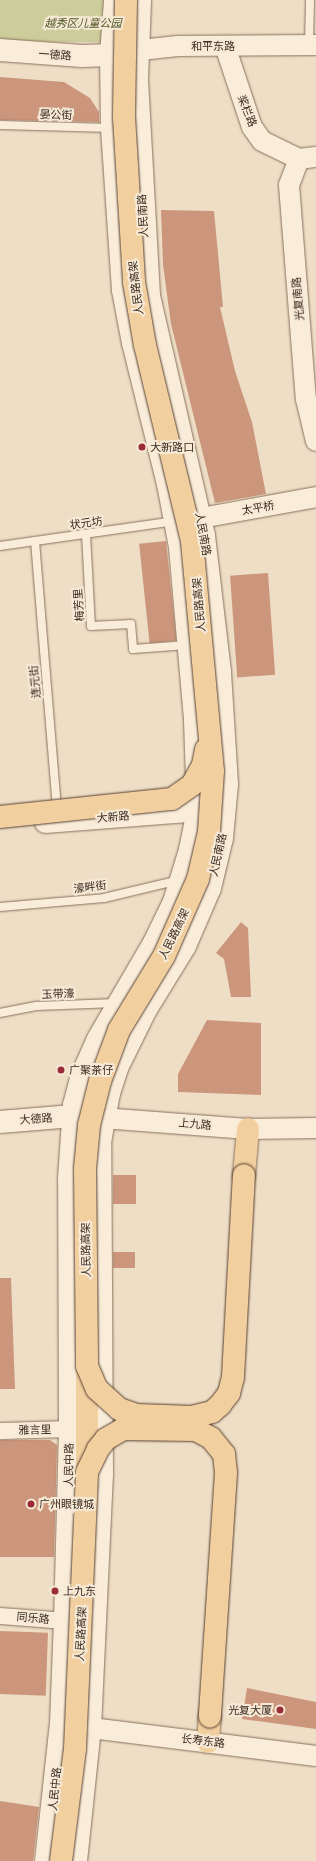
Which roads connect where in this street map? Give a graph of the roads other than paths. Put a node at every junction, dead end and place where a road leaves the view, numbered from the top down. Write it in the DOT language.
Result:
graph roads {
  1 [pos="115,0"];
  2 [pos="126,0"];
  3 [pos="140,0"];
  4 [pos="310,0"];
  5 [pos="312,45"];
  6 [pos="225,46"];
  7 [pos="138,49"];
  8 [pos="0,50"];
  9 [pos="110,55"];
  10 [pos="0,125"];
  11 [pos="112,128"];
  12 [pos="308,158"];
  13 [pos="316,441"];
  14 [pos="316,497"];
  15 [pos="201,518"];
  16 [pos="176,521"];
  17 [pos="86,534"];
  18 [pos="35,541"];
  19 [pos="0,546"];
  20 [pos="189,645"];
  21 [pos="209,722"];
  22 [pos="226,809"];
  23 [pos="198,810"];
  24 [pos="0,817"];
  25 [pos="58,822"];
  26 [pos="0,826"];
  27 [pos="182,879"];
  28 [pos="0,907"];
  29 [pos="117,1003"];
  30 [pos="0,1013"];
  31 [pos="73,1116"];
  32 [pos="104,1118"];
  33 [pos="0,1122"];
  34 [pos="316,1128"];
  35 [pos="248,1129"];
  36 [pos="87,1366"];
  37 [pos="70,1429"];
  38 [pos="0,1431"];
  39 [pos="87,1472"];
  40 [pos="0,1616"];
  41 [pos="66,1621"];
  42 [pos="61,1724"];
  43 [pos="90,1728"];
  44 [pos="208,1742"];
  45 [pos="316,1756"];
  46 [pos="46,1861"];
  47 [pos="61,1861"];
  48 [pos="76,1861"];
  1 -- 9 [label="main road"];
  2 -- 21 [label="main road, 人民路高架, bridge"];
  3 -- 7 [label="main road, 人民南路"];
  4 -- 5 [label="lane"];
  5 -- 6 [label="street, 和平东路"];
  6 -- 7 [label="street, 和平东路"];
  6 -- 12 [label="street, 桨栏路"];
  7 -- 9 [label="street, 和平东路"];
  7 -- 15 [label="main road, 人民南路"];
  8 -- 9 [label="main road, 一德路"];
  9 -- 11 [label="main road"];
  10 -- 11 [label="lane, 晏公街"];
  11 -- 16 [label="main road"];
  12 -- 13 [label="street, 光复南路"];
  14 -- 15 [label="street, 太平桥"];
  15 -- 22 [label="main road, 人民南路"];
  16 -- 17 [label="lane, 状元坊"];
  16 -- 20 [label="main road"];
  17 -- 18 [label="lane, 状元坊"];
  17 -- 20 [label="lane, 梅芳里"];
  18 -- 19 [label="lane, 状元坊"];
  18 -- 25 [label="lane, 连元街"];
  20 -- 23 [label="main road"];
  21 -- 24 [label="main road, bridge"];
  21 -- 36 [label="main road, 人民路高架, bridge"];
  22 -- 23 [label="street, 大新路"];
  22 -- 32 [label="main road, 人民南路"];
  23 -- 25 [label="street, 大新路"];
  23 -- 27 [label="main road"];
  25 -- 26 [label="street, 大新路"];
  27 -- 28 [label="lane, 濠畔街"];
  27 -- 29 [label="main road"];
  29 -- 30 [label="lane, 玉带濠"];
  29 -- 31 [label="main road"];
  31 -- 32 [label="street, 上九路"];
  31 -- 33 [label="main road, 大德路"];
  31 -- 37 [label="main road, 人民中路"];
  32 -- 35 [label="street, 上九路"];
  32 -- 43 [label="main road"];
  34 -- 35 [label="street, 上九路"];
  35 -- 36 [label="main road, bridge"];
  36 -- 39 [label="main road, 人民路高架, bridge"];
  37 -- 38 [label="street, 雅言里"];
  37 -- 41 [label="main road, 人民中路"];
  39 -- 44 [label="main road, bridge"];
  39 -- 47 [label="main road, 人民路高架, bridge"];
  40 -- 41 [label="street, 同乐路"];
  41 -- 42 [label="main road, 人民中路"];
  42 -- 43 [label="street, 长寿东路"];
  42 -- 46 [label="main road, 人民中路"];
  43 -- 44 [label="street, 长寿东路"];
  43 -- 48 [label="main road"];
  44 -- 45 [label="street, 长寿东路"];
}
